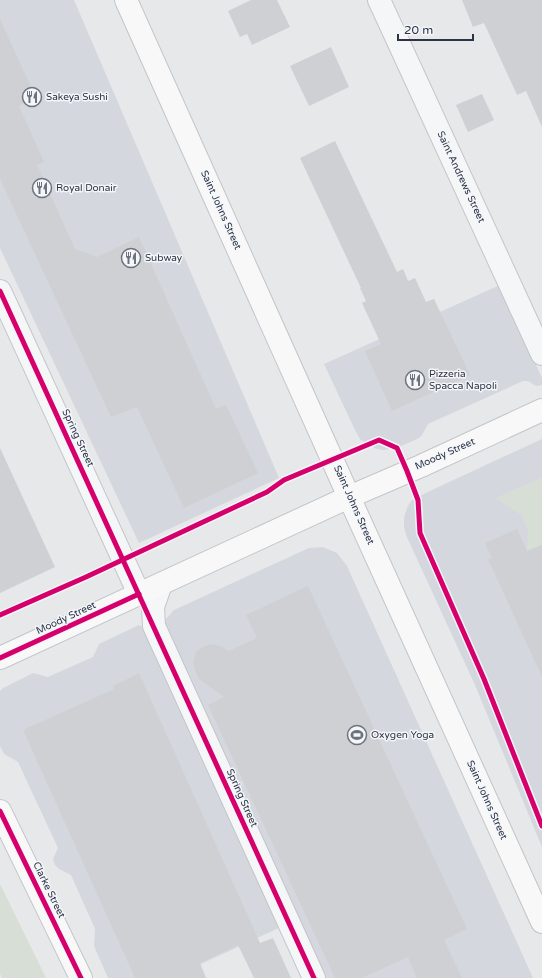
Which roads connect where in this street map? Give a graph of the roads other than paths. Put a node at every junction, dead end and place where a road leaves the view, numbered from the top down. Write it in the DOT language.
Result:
graph roads {
  1 [pos="126,0"];
  2 [pos="379,0"];
  3 [pos="0,291"];
  4 [pos="542,354"];
  5 [pos="542,410"];
  6 [pos="349,497"];
  7 [pos="161,584"];
  8 [pos="139,594"];
  9 [pos="0,658"];
  10 [pos="0,811"];
  11 [pos="542,922"];
  12 [pos="81,978"];
  13 [pos="314,978"];
  1 -- 6 [label="main road, Saint Johns Street"];
  2 -- 4 [label="street, Saint Andrews Street"];
  3 -- 8 [label="street, Spring Street"];
  5 -- 6 [label="main road, Moody Street"];
  6 -- 7 [label="main road, Moody Street"];
  6 -- 11 [label="main road, Saint Johns Street"];
  7 -- 8 [label="main road, Moody Street"];
  7 -- 13 [label="street, Spring Street"];
  8 -- 9 [label="main road, Moody Street"];
  10 -- 12 [label="main road, Clarke Street"];
}
